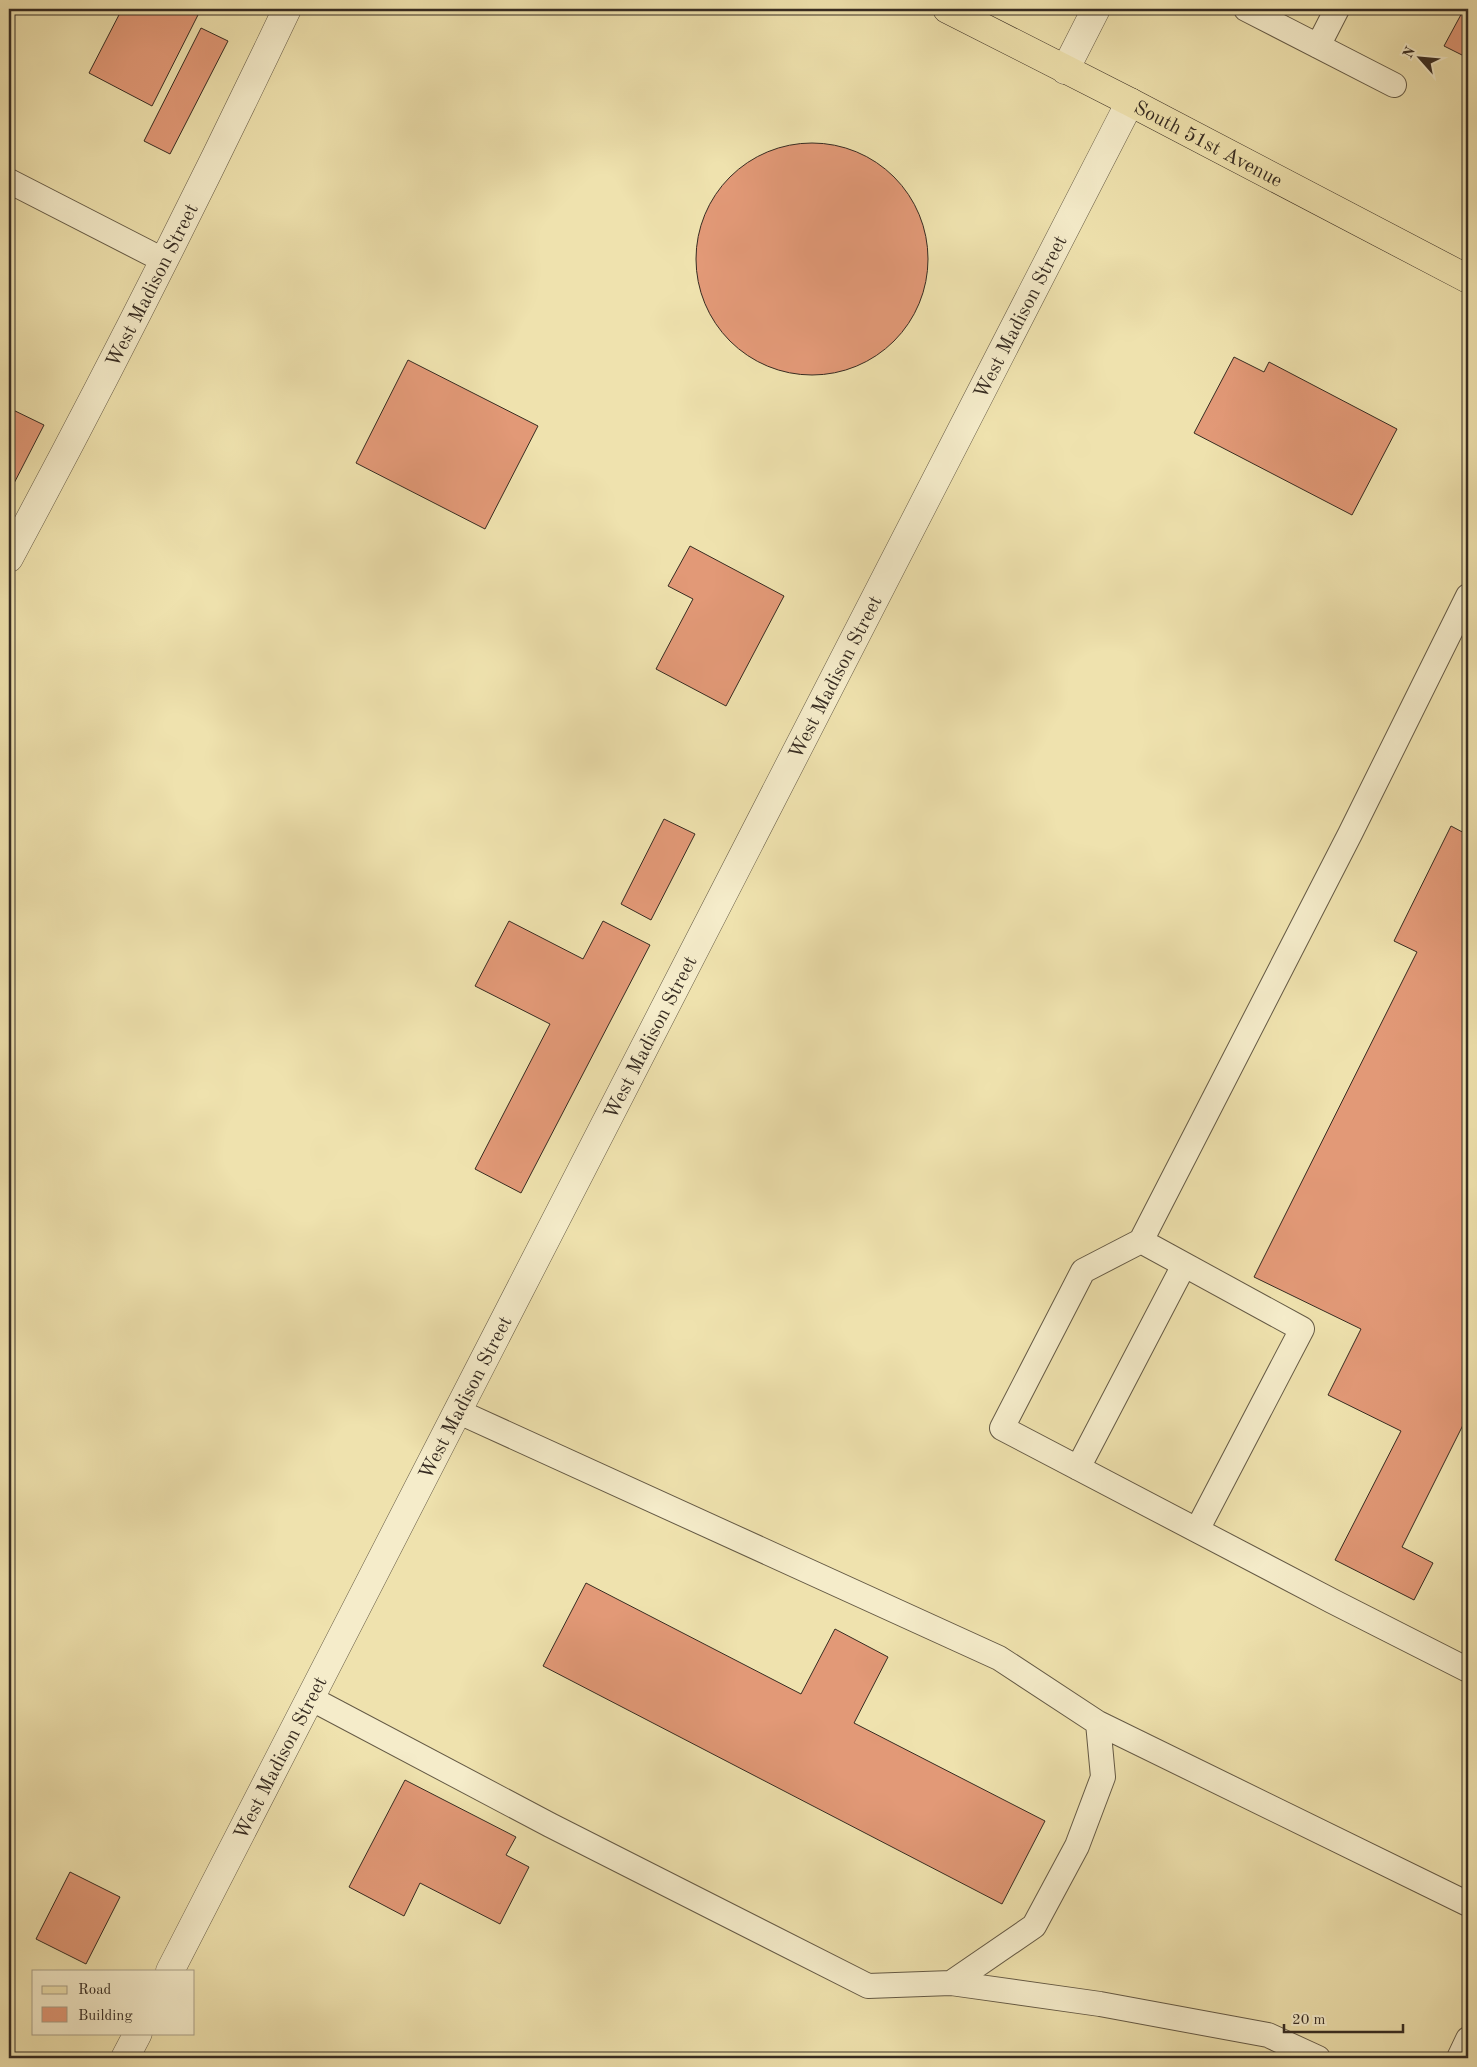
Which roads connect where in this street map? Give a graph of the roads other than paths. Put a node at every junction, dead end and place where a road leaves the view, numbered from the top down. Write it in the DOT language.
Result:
graph roads {
  1 [pos="287,9"];
  2 [pos="947,9"];
  3 [pos="1096,9"];
  4 [pos="1246,9"];
  5 [pos="1337,9"];
  6 [pos="1318,46"];
  7 [pos="1065,70"];
  8 [pos="1394,85"];
  9 [pos="1130,102"];
  10 [pos="9,181"];
  11 [pos="163,260"];
  12 [pos="1468,280"];
  13 [pos="9,558"];
  14 [pos="1467,602"];
  15 [pos="1141,1241"];
  16 [pos="1184,1265"];
  17 [pos="458,1411"];
  18 [pos="1078,1468"];
  19 [pos="1197,1530"];
  20 [pos="1468,1670"];
  21 [pos="310,1698"];
  22 [pos="1098,1723"];
  23 [pos="1468,1904"];
  24 [pos="171,1970"];
  25 [pos="951,1982"];
  26 [pos="137,2034"];
  27 [pos="1468,2039"];
  28 [pos="125,2058"];
  29 [pos="1318,2058"];
  30 [pos="1459,2058"];
  1 -- 11 [label="street, West Madison Street"];
  2 -- 7 [label="main road, South 51st Avenue"];
  3 -- 7 [label="street"];
  4 -- 6 [label="lane"];
  5 -- 6 [label="lane"];
  6 -- 8 [label="lane"];
  7 -- 9 [label="main road, South 51st Avenue"];
  9 -- 12 [label="main road, South 51st Avenue"];
  9 -- 17 [label="street, West Madison Street"];
  10 -- 11 [label="lane"];
  11 -- 13 [label="street, West Madison Street"];
  14 -- 15 [label="lane"];
  15 -- 16 [label="lane"];
  15 -- 18 [label="lane"];
  16 -- 18 [label="lane"];
  16 -- 19 [label="lane"];
  17 -- 21 [label="street, West Madison Street"];
  17 -- 22 [label="lane"];
  18 -- 19 [label="lane"];
  19 -- 20 [label="lane"];
  21 -- 24 [label="street, West Madison Street"];
  21 -- 25 [label="lane"];
  22 -- 23 [label="lane"];
  22 -- 25 [label="lane"];
  25 -- 29 [label="lane"];
  26 -- 28 [label="street"];
  27 -- 30 [label="lane"];
}
